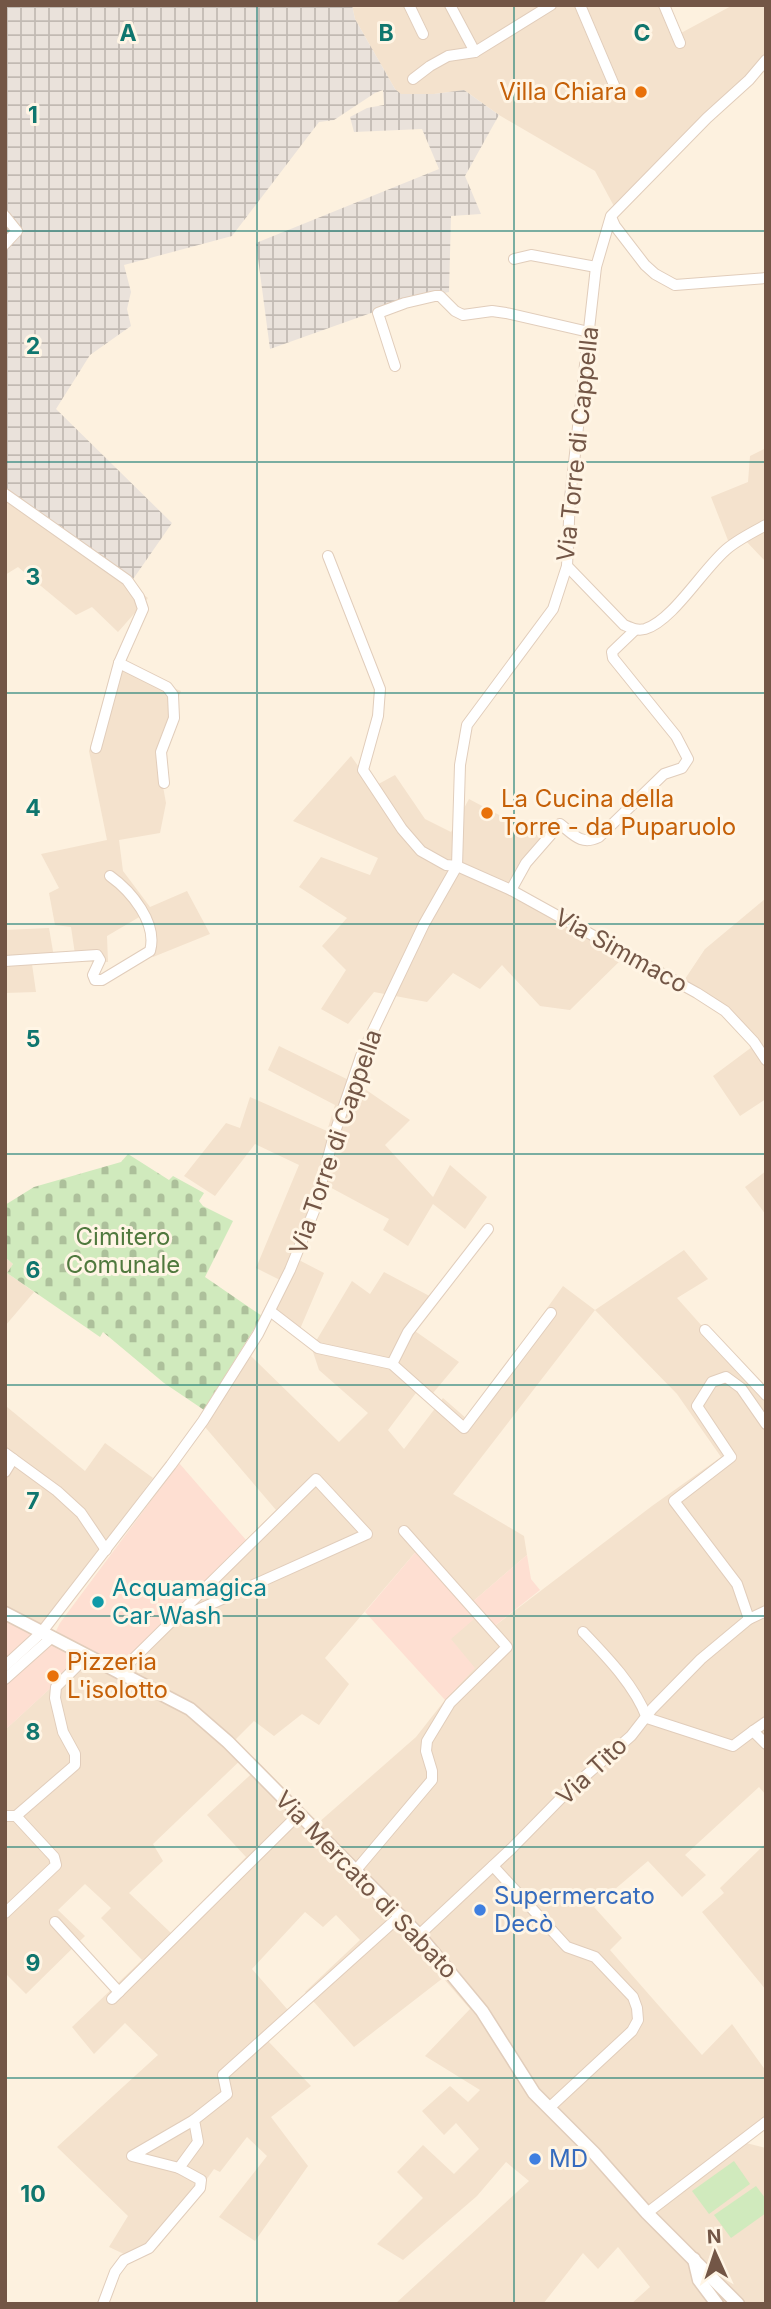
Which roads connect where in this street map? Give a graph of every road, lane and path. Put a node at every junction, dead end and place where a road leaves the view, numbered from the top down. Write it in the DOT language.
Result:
graph roads {
  1 [pos="409,5"];
  2 [pos="450,5"];
  3 [pos="551,5"];
  4 [pos="580,5"];
  5 [pos="664,5"];
  6 [pos="423,34"];
  7 [pos="680,44"];
  8 [pos="475,52"];
  9 [pos="766,60"];
  10 [pos="414,79"];
  11 [pos="614,85"];
  12 [pos="5,216"];
  13 [pos="611,216"];
  14 [pos="5,244"];
  15 [pos="514,259"];
  16 [pos="596,267"];
  17 [pos="766,278"];
  18 [pos="589,332"];
  19 [pos="395,366"];
  20 [pos="5,494"];
  21 [pos="766,525"];
  22 [pos="328,556"];
  23 [pos="566,566"];
  24 [pos="635,630"];
  25 [pos="119,663"];
  26 [pos="96,748"];
  27 [pos="164,783"];
  28 [pos="457,866"];
  29 [pos="110,876"];
  30 [pos="511,890"];
  31 [pos="5,961"];
  32 [pos="766,1060"];
  33 [pos="488,1228"];
  34 [pos="270,1311"];
  35 [pos="551,1312"];
  36 [pos="705,1330"];
  37 [pos="392,1364"];
  38 [pos="766,1395"];
  39 [pos="766,1424"];
  40 [pos="9,1456"];
  41 [pos="5,1472"];
  42 [pos="404,1531"];
  43 [pos="106,1550"];
  44 [pos="766,1611"];
  45 [pos="5,1613"];
  46 [pos="749,1619"];
  47 [pos="171,1622"];
  48 [pos="583,1632"];
  49 [pos="46,1635"];
  50 [pos="88,1656"];
  51 [pos="5,1666"];
  52 [pos="119,1673"];
  53 [pos="5,1679"];
  54 [pos="647,1718"];
  55 [pos="766,1722"];
  56 [pos="753,1731"];
  57 [pos="766,1744"];
  58 [pos="299,1814"];
  59 [pos="11,1816"];
  60 [pos="493,1866"];
  61 [pos="356,1870"];
  62 [pos="5,1913"];
  63 [pos="401,1915"];
  64 [pos="55,1922"];
  65 [pos="419,1934"];
  66 [pos="549,2108"];
  67 [pos="194,2120"];
  68 [pos="766,2122"];
  69 [pos="179,2168"];
  70 [pos="647,2213"];
  71 [pos="694,2259"];
  72 [pos="103,2304"];
  73 [pos="717,2304"];
  74 [pos="738,2304"];
  1 -- 6 [label="street"];
  2 -- 8 [label="street"];
  3 -- 8 [label="street"];
  4 -- 11 [label="street"];
  5 -- 7 [label="street"];
  8 -- 10 [label="street"];
  9 -- 13 [label="street, Via Torre di Cappella"];
  12 -- 14 [label="street"];
  13 -- 16 [label="street, Via Torre di Cappella"];
  13 -- 17 [label="street"];
  15 -- 16 [label="street"];
  16 -- 18 [label="street, Via Torre di Cappella"];
  18 -- 19 [label="street"];
  18 -- 23 [label="street, Via Torre di Cappella"];
  20 -- 25 [label="street"];
  21 -- 24 [label="street"];
  22 -- 28 [label="street, Via Simmaco"];
  23 -- 24 [label="street"];
  23 -- 28 [label="street, Via Torre di Cappella"];
  24 -- 30 [label="street"];
  25 -- 26 [label="street"];
  25 -- 27 [label="street"];
  28 -- 30 [label="street, Via Simmaco"];
  28 -- 34 [label="street, Via Torre di Cappella"];
  29 -- 31 [label="street"];
  30 -- 32 [label="street, Via Simmaco"];
  33 -- 37 [label="street"];
  34 -- 37 [label="street"];
  34 -- 43 [label="street, Via Torre di Cappella"];
  35 -- 37 [label="street"];
  36 -- 38 [label="street"];
  39 -- 46 [label="street"];
  40 -- 41 [label="street"];
  40 -- 43 [label="street"];
  42 -- 61 [label="street"];
  43 -- 49 [label="street, Via Torre di Cappella"];
  44 -- 46 [label="street, Via Tito"];
  45 -- 49 [label="street, Via Mercato di Sabato"];
  46 -- 54 [label="street, Via Tito"];
  47 -- 47 [label="street"];
  47 -- 52 [label="street"];
  48 -- 54 [label="street"];
  49 -- 50 [label="street, Via Mercato di Sabato"];
  49 -- 51 [label="street"];
  49 -- 53 [label="street"];
  50 -- 52 [label="street, Via Mercato di Sabato"];
  50 -- 59 [label="street"];
  52 -- 58 [label="street, Via Mercato di Sabato"];
  54 -- 56 [label="street"];
  54 -- 60 [label="street, Via Tito"];
  55 -- 56 [label="street"];
  56 -- 57 [label="street"];
  58 -- 61 [label="street, Via Mercato di Sabato"];
  58 -- 64 [label="street"];
  59 -- 62 [label="street"];
  60 -- 65 [label="street, Via Tito"];
  60 -- 66 [label="street"];
  61 -- 63 [label="street, Via Mercato di Sabato"];
  63 -- 65 [label="street, Via Mercato di Sabato"];
  63 -- 67 [label="street"];
  65 -- 66 [label="street, Via Mercato di Sabato"];
  66 -- 70 [label="street, Via Mercato di Sabato"];
  67 -- 69 [label="street"];
  67 -- 69 [label="street"];
  68 -- 70 [label="street"];
  69 -- 72 [label="street"];
  70 -- 71 [label="street, Via Mercato di Sabato"];
  71 -- 73 [label="street"];
  71 -- 74 [label="street, Via Mercato di Sabato"];
}
